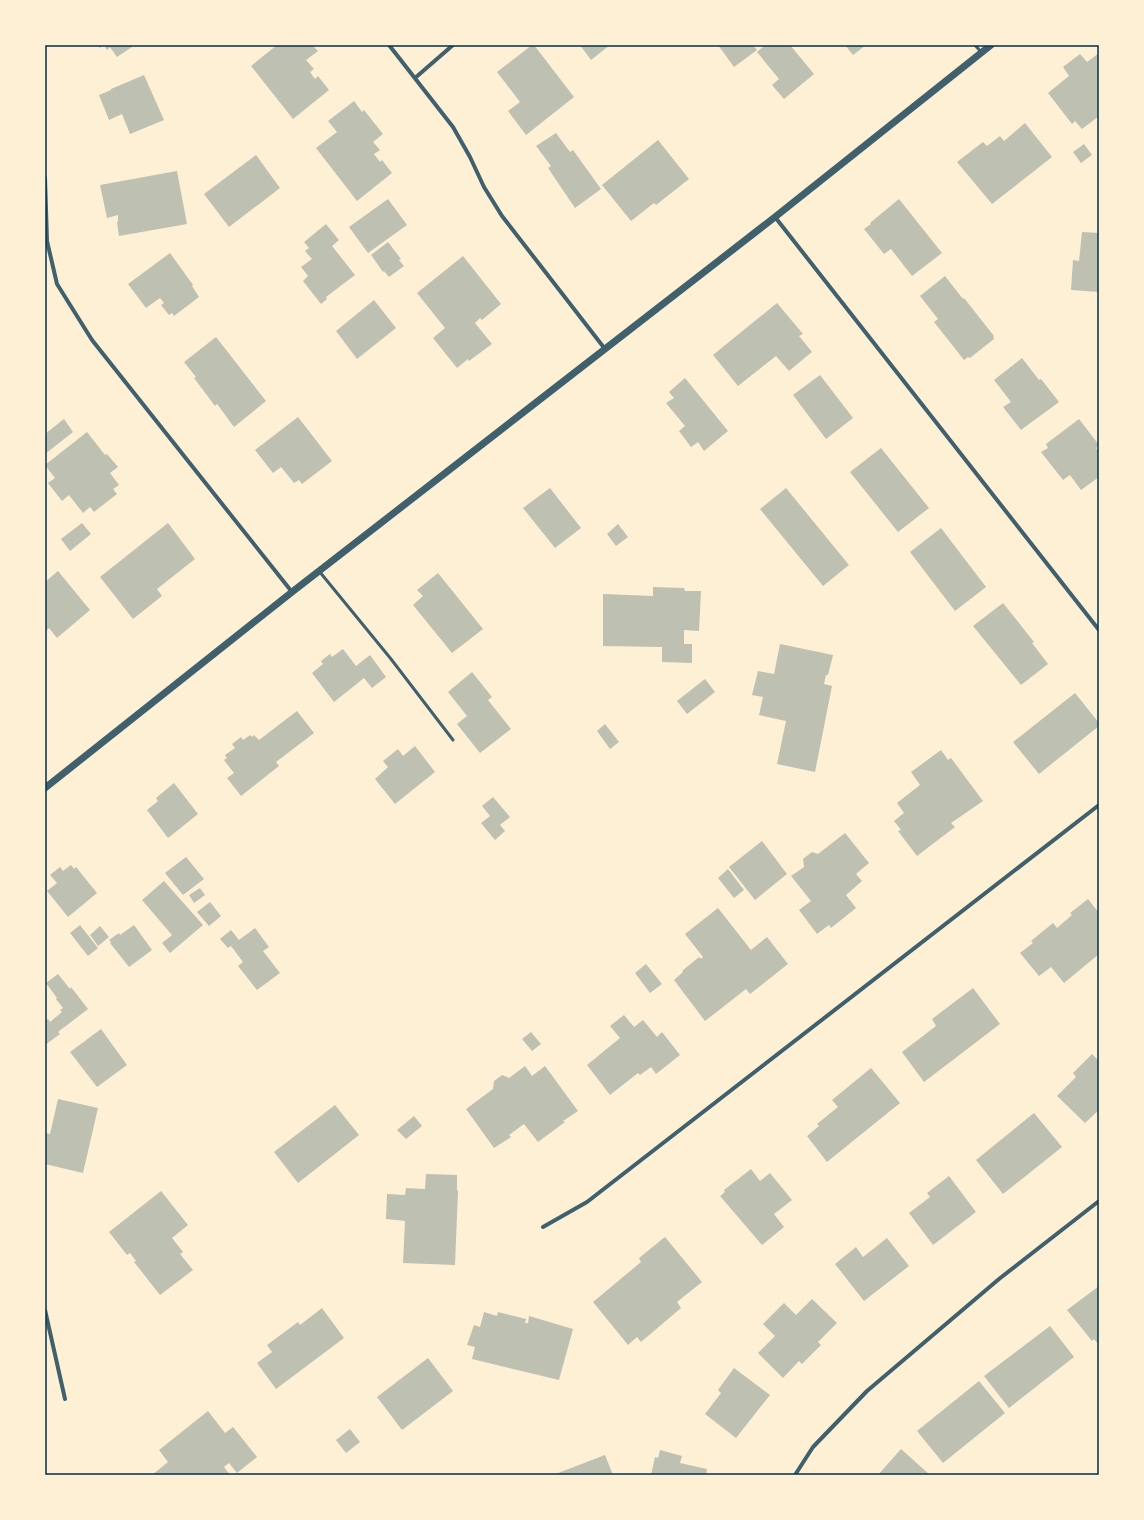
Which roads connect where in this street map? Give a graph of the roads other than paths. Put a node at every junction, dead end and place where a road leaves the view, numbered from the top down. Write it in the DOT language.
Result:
graph roads {
  1 [pos="389,45"];
  2 [pos="453,45"];
  3 [pos="975,45"];
  4 [pos="991,45"];
  5 [pos="981,52"];
  6 [pos="415,78"];
  7 [pos="45,178"];
  8 [pos="775,217"];
  9 [pos="606,349"];
  10 [pos="319,571"];
  11 [pos="292,592"];
  12 [pos="1099,630"];
  13 [pos="453,740"];
  14 [pos="45,788"];
  15 [pos="1099,805"];
  16 [pos="1099,1201"];
  17 [pos="543,1228"];
  18 [pos="45,1310"];
  19 [pos="65,1399"];
  20 [pos="795,1475"];
  1 -- 6 [label="street"];
  2 -- 6 [label="street"];
  3 -- 5 [label="lane"];
  4 -- 5 [label="street"];
  5 -- 8 [label="street"];
  6 -- 9 [label="street"];
  7 -- 11 [label="street"];
  8 -- 9 [label="street"];
  8 -- 12 [label="street"];
  9 -- 10 [label="street"];
  10 -- 11 [label="street"];
  10 -- 13 [label="lane"];
  11 -- 14 [label="street"];
  15 -- 17 [label="street"];
  16 -- 20 [label="street"];
  18 -- 19 [label="street"];
}
